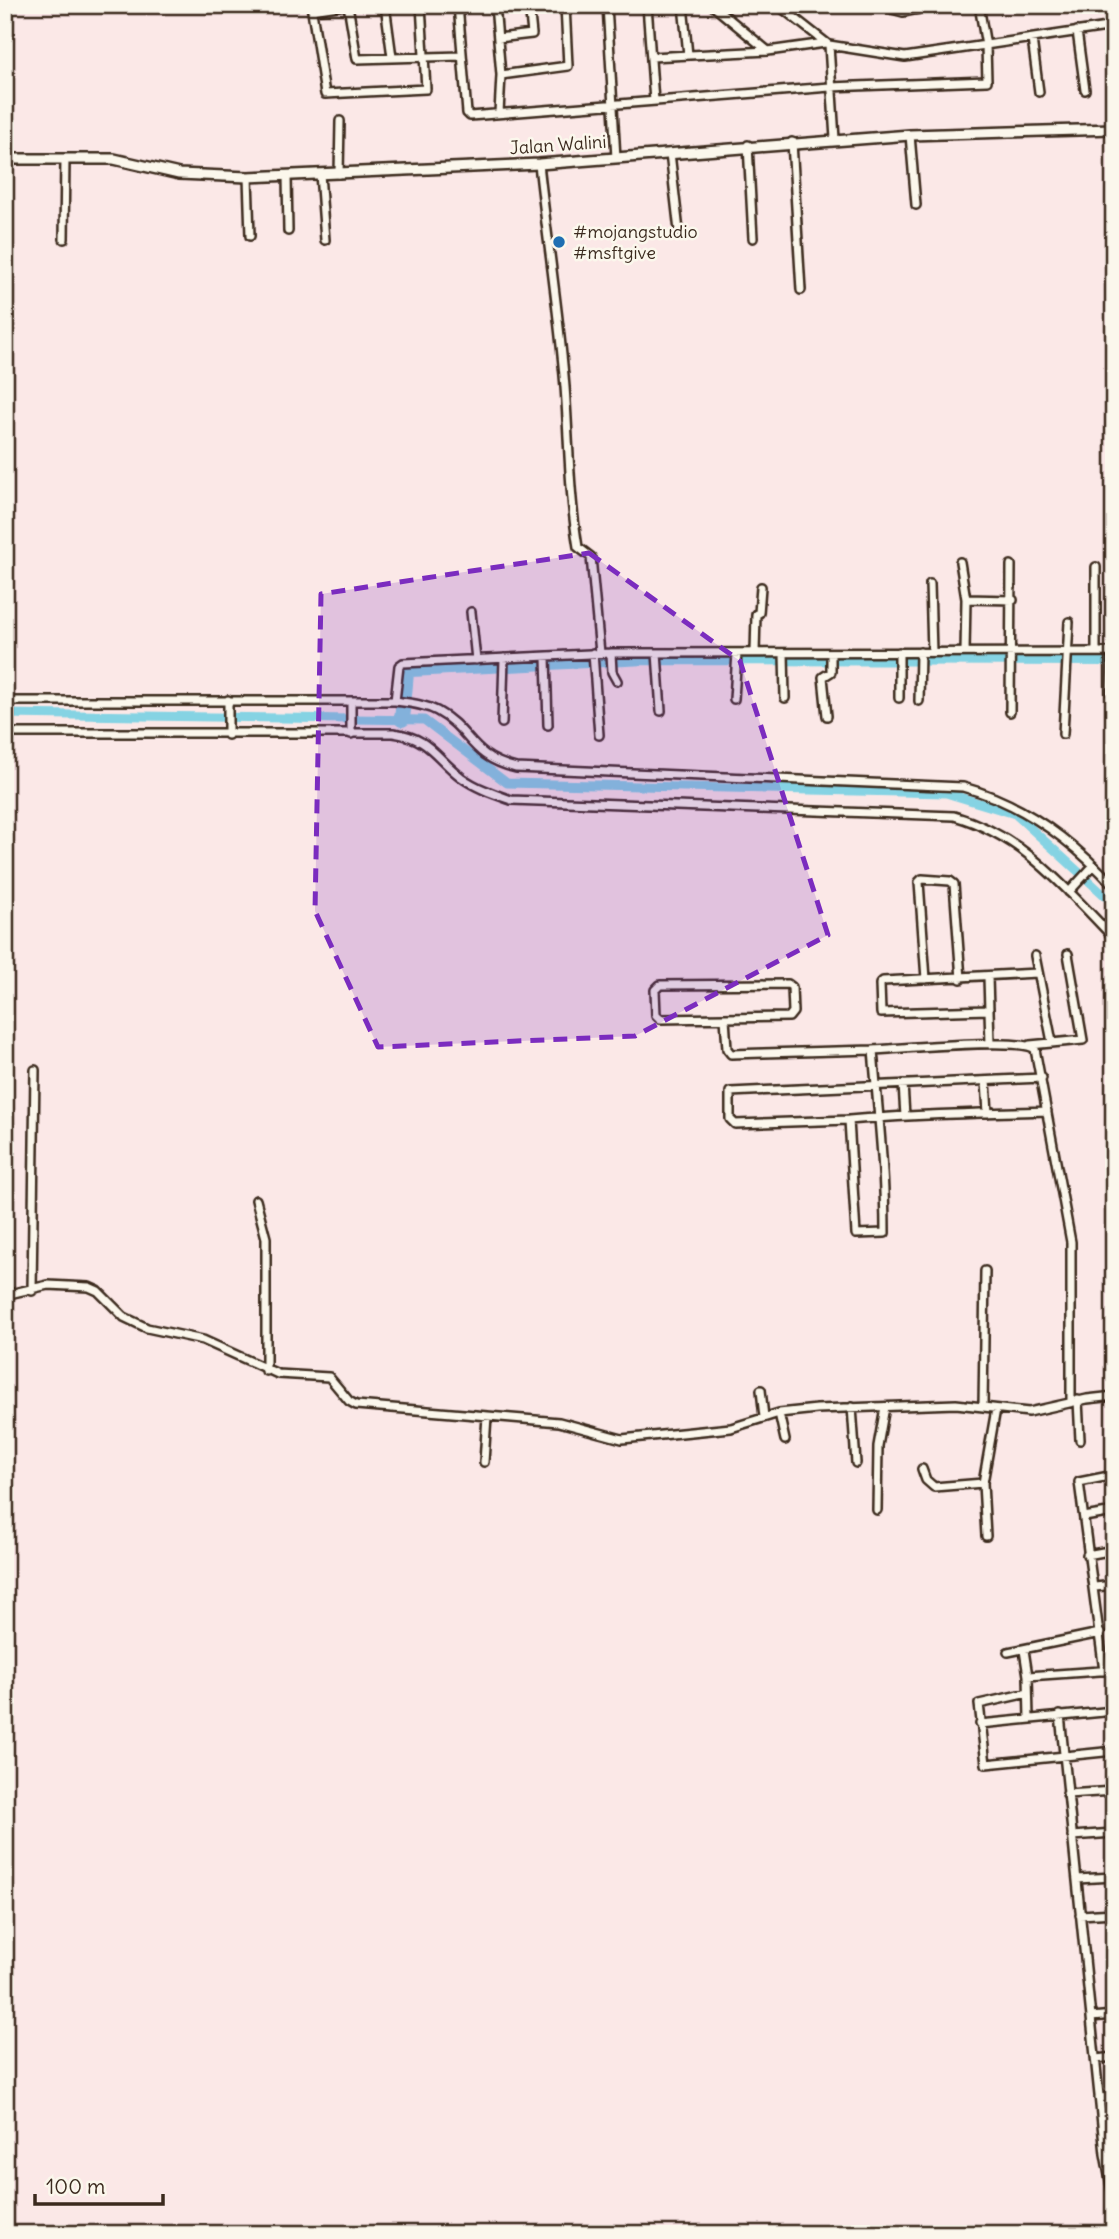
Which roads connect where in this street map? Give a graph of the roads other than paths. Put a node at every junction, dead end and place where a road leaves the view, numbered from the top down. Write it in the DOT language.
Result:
graph roads {
  1 [pos="346,5"];
  2 [pos="385,5"];
  3 [pos="421,5"];
  4 [pos="458,5"];
  5 [pos="495,5"];
  6 [pos="529,5"];
  7 [pos="565,5"];
  8 [pos="607,5"];
  9 [pos="647,5"];
  10 [pos="683,5"];
  11 [pos="712,5"];
  12 [pos="778,5"];
  13 [pos="877,5"];
  14 [pos="939,5"];
  15 [pos="979,5"];
  16 [pos="312,7"];
  17 [pos="1114,26"];
  18 [pos="1077,31"];
  19 [pos="499,38"];
  20 [pos="1032,39"];
  21 [pos="827,44"];
  22 [pos="986,46"];
  23 [pos="768,51"];
  24 [pos="461,55"];
  25 [pos="688,55"];
  26 [pos="392,57"];
  27 [pos="424,57"];
  28 [pos="651,57"];
  29 [pos="501,75"];
  30 [pos="830,87"];
  31 [pos="1085,90"];
  32 [pos="1039,92"];
  33 [pos="654,101"];
  34 [pos="613,103"];
  35 [pos="499,113"];
  36 [pos="340,121"];
  37 [pos="1114,129"];
  38 [pos="910,135"];
  39 [pos="835,139"];
  40 [pos="792,142"];
  41 [pos="748,145"];
  42 [pos="670,153"];
  43 [pos="616,158"];
  44 [pos="5,159"];
  45 [pos="65,159"];
  46 [pos="539,163"];
  47 [pos="320,174"];
  48 [pos="339,174"];
  49 [pos="287,176"];
  50 [pos="248,177"];
  51 [pos="916,205"];
  52 [pos="288,231"];
  53 [pos="679,231"];
  54 [pos="250,236"];
  55 [pos="753,238"];
  56 [pos="64,239"];
  57 [pos="325,240"];
  58 [pos="801,290"];
  59 [pos="960,562"];
  60 [pos="1011,565"];
  61 [pos="1096,567"];
  62 [pos="930,584"];
  63 [pos="761,587"];
  64 [pos="967,599"];
  65 [pos="1013,600"];
  66 [pos="471,612"];
  67 [pos="1069,622"];
  68 [pos="1096,651"];
  69 [pos="932,652"];
  70 [pos="965,652"];
  71 [pos="755,653"];
  72 [pos="1011,655"];
  73 [pos="1113,655"];
  74 [pos="657,656"];
  75 [pos="737,656"];
  76 [pos="783,656"];
  77 [pos="831,656"];
  78 [pos="899,656"];
  79 [pos="919,656"];
  80 [pos="1066,656"];
  81 [pos="595,657"];
  82 [pos="611,657"];
  83 [pos="476,660"];
  84 [pos="547,661"];
  85 [pos="504,662"];
  86 [pos="617,681"];
  87 [pos="1111,694"];
  88 [pos="785,698"];
  89 [pos="900,698"];
  90 [pos="734,699"];
  91 [pos="5,701"];
  92 [pos="228,701"];
  93 [pos="395,701"];
  94 [pos="919,701"];
  95 [pos="351,706"];
  96 [pos="661,711"];
  97 [pos="1010,712"];
  98 [pos="827,716"];
  99 [pos="502,723"];
  100 [pos="548,725"];
  101 [pos="351,731"];
  102 [pos="5,733"];
  103 [pos="228,733"];
  104 [pos="1063,734"];
  105 [pos="599,735"];
  106 [pos="1092,868"];
  107 [pos="1110,876"];
  108 [pos="1114,886"];
  109 [pos="1071,889"];
  110 [pos="1114,938"];
  111 [pos="1068,954"];
  112 [pos="1035,956"];
  113 [pos="1038,973"];
  114 [pos="988,977"];
  115 [pos="926,979"];
  116 [pos="961,979"];
  117 [pos="989,1010"];
  118 [pos="725,1018"];
  119 [pos="1052,1042"];
  120 [pos="990,1044"];
  121 [pos="1030,1045"];
  122 [pos="873,1050"];
  123 [pos="35,1070"];
  124 [pos="1042,1078"];
  125 [pos="986,1081"];
  126 [pos="903,1084"];
  127 [pos="876,1085"];
  128 [pos="1047,1111"];
  129 [pos="988,1113"];
  130 [pos="905,1116"];
  131 [pos="879,1118"];
  132 [pos="849,1120"];
  133 [pos="256,1200"];
  134 [pos="985,1271"];
  135 [pos="32,1291"];
  136 [pos="5,1295"];
  137 [pos="266,1371"];
  138 [pos="761,1390"];
  139 [pos="1114,1396"];
  140 [pos="1074,1401"];
  141 [pos="983,1406"];
  142 [pos="852,1407"];
  143 [pos="885,1407"];
  144 [pos="996,1409"];
  145 [pos="779,1413"];
  146 [pos="487,1416"];
  147 [pos="764,1417"];
  148 [pos="785,1440"];
  149 [pos="1080,1440"];
  150 [pos="484,1462"];
  151 [pos="856,1463"];
  152 [pos="922,1469"];
  153 [pos="1114,1475"];
  154 [pos="983,1483"];
  155 [pos="877,1510"];
  156 [pos="1114,1512"];
  157 [pos="1084,1517"];
  158 [pos="986,1536"];
  159 [pos="1114,1550"];
  160 [pos="1087,1555"];
  161 [pos="1114,1584"];
  162 [pos="1095,1587"];
  163 [pos="1100,1633"];
  164 [pos="1024,1650"];
  165 [pos="1008,1652"];
  166 [pos="1114,1670"];
  167 [pos="1104,1671"];
  168 [pos="1028,1676"];
  169 [pos="1028,1693"];
  170 [pos="1114,1711"];
  171 [pos="1060,1716"];
  172 [pos="1029,1719"];
  173 [pos="980,1724"];
  174 [pos="1114,1751"];
  175 [pos="1064,1755"];
  176 [pos="1114,1791"];
  177 [pos="1068,1794"];
  178 [pos="1114,1833"];
  179 [pos="1072,1836"];
  180 [pos="1114,1877"];
  181 [pos="1077,1879"];
  182 [pos="1114,1913"];
  183 [pos="1080,1915"];
  184 [pos="1114,2015"];
  185 [pos="1091,2017"];
  186 [pos="1114,2057"];
  187 [pos="1097,2059"];
  188 [pos="1114,2097"];
  189 [pos="1100,2098"];
  190 [pos="1114,2134"];
  191 [pos="1103,2136"];
  192 [pos="1111,2175"];
  193 [pos="1114,2202"];
  1 -- 16 [label="street"];
  1 -- 26 [label="street"];
  2 -- 26 [label="street"];
  3 -- 27 [label="street"];
  4 -- 24 [label="street"];
  5 -- 19 [label="street"];
  6 -- 19 [label="street"];
  7 -- 29 [label="street"];
  8 -- 34 [label="street"];
  9 -- 28 [label="street"];
  10 -- 25 [label="street"];
  11 -- 23 [label="street"];
  12 -- 21 [label="street"];
  13 -- 14 [label="street"];
  15 -- 22 [label="street"];
  16 -- 27 [label="street"];
  17 -- 18 [label="street"];
  18 -- 20 [label="street"];
  18 -- 31 [label="street"];
  19 -- 29 [label="street"];
  20 -- 22 [label="street"];
  20 -- 32 [label="street"];
  21 -- 22 [label="street"];
  21 -- 23 [label="street"];
  21 -- 30 [label="street"];
  22 -- 30 [label="street"];
  23 -- 25 [label="street"];
  24 -- 27 [label="street"];
  24 -- 35 [label="street"];
  25 -- 28 [label="street"];
  26 -- 27 [label="street"];
  28 -- 33 [label="street"];
  29 -- 35 [label="street"];
  30 -- 33 [label="street"];
  30 -- 39 [label="street"];
  33 -- 34 [label="street"];
  34 -- 35 [label="street"];
  34 -- 43 [label="street"];
  36 -- 48 [label="street"];
  37 -- 38 [label="street, Jalan Walini"];
  38 -- 39 [label="street, Jalan Walini"];
  38 -- 51 [label="street"];
  39 -- 40 [label="street, Jalan Walini"];
  40 -- 41 [label="street, Jalan Walini"];
  40 -- 58 [label="street"];
  41 -- 42 [label="street, Jalan Walini"];
  41 -- 55 [label="street"];
  42 -- 43 [label="street, Jalan Walini"];
  42 -- 53 [label="street"];
  43 -- 46 [label="street, Jalan Walini"];
  44 -- 45 [label="street, Jalan Walini"];
  45 -- 50 [label="street, Jalan Walini"];
  45 -- 56 [label="street"];
  46 -- 48 [label="street, Jalan Walini"];
  46 -- 81 [label="street"];
  47 -- 48 [label="street, Jalan Walini"];
  47 -- 49 [label="street, Jalan Walini"];
  47 -- 57 [label="street"];
  49 -- 50 [label="street, Jalan Walini"];
  49 -- 52 [label="street"];
  50 -- 54 [label="street"];
  59 -- 64 [label="street"];
  60 -- 65 [label="street"];
  61 -- 68 [label="street"];
  62 -- 69 [label="street"];
  63 -- 71 [label="street"];
  64 -- 65 [label="street"];
  64 -- 70 [label="street"];
  65 -- 72 [label="street"];
  66 -- 83 [label="street"];
  67 -- 80 [label="street"];
  68 -- 73 [label="street"];
  68 -- 80 [label="street"];
  69 -- 70 [label="street"];
  69 -- 79 [label="street"];
  70 -- 72 [label="street"];
  71 -- 75 [label="street"];
  71 -- 76 [label="street"];
  72 -- 80 [label="street"];
  72 -- 97 [label="street"];
  73 -- 87 [label="street"];
  74 -- 75 [label="street"];
  74 -- 82 [label="street"];
  74 -- 96 [label="street"];
  75 -- 90 [label="street"];
  76 -- 77 [label="street"];
  76 -- 88 [label="street"];
  77 -- 78 [label="street"];
  77 -- 98 [label="street"];
  78 -- 79 [label="street"];
  78 -- 89 [label="street"];
  79 -- 94 [label="street"];
  80 -- 104 [label="street"];
  81 -- 82 [label="street"];
  81 -- 84 [label="street"];
  81 -- 105 [label="street"];
  82 -- 86 [label="street"];
  83 -- 85 [label="street"];
  83 -- 93 [label="street"];
  84 -- 85 [label="street"];
  84 -- 100 [label="street"];
  85 -- 99 [label="street"];
  91 -- 92 [label="street"];
  92 -- 95 [label="street"];
  92 -- 103 [label="street"];
  93 -- 95 [label="street"];
  93 -- 106 [label="street"];
  95 -- 101 [label="street"];
  101 -- 103 [label="street"];
  101 -- 109 [label="street"];
  102 -- 103 [label="street"];
  106 -- 107 [label="street"];
  106 -- 109 [label="street"];
  107 -- 108 [label="street"];
  109 -- 110 [label="street"];
  111 -- 119 [label="street"];
  112 -- 113 [label="street"];
  113 -- 114 [label="street"];
  113 -- 119 [label="street"];
  114 -- 116 [label="street"];
  114 -- 117 [label="street"];
  115 -- 116 [label="street"];
  115 -- 116 [label="street"];
  115 -- 117 [label="street"];
  117 -- 120 [label="street"];
  118 -- 118 [label="street"];
  118 -- 122 [label="street"];
  119 -- 121 [label="street"];
  120 -- 121 [label="street"];
  120 -- 122 [label="street"];
  121 -- 124 [label="street"];
  122 -- 127 [label="street"];
  123 -- 135 [label="street"];
  124 -- 125 [label="street"];
  124 -- 128 [label="street"];
  125 -- 126 [label="street"];
  125 -- 129 [label="street"];
  126 -- 127 [label="street"];
  126 -- 130 [label="street"];
  127 -- 131 [label="street"];
  127 -- 132 [label="street"];
  128 -- 129 [label="street"];
  128 -- 140 [label="street"];
  129 -- 130 [label="street"];
  130 -- 131 [label="street"];
  131 -- 132 [label="street"];
  131 -- 132 [label="street"];
  133 -- 137 [label="street"];
  134 -- 141 [label="street"];
  135 -- 136 [label="street"];
  135 -- 137 [label="street"];
  137 -- 146 [label="street"];
  138 -- 147 [label="street"];
  139 -- 140 [label="street"];
  140 -- 144 [label="street"];
  140 -- 149 [label="street"];
  141 -- 143 [label="street"];
  141 -- 144 [label="street"];
  142 -- 143 [label="street"];
  142 -- 145 [label="street"];
  142 -- 151 [label="street"];
  143 -- 155 [label="street"];
  144 -- 154 [label="street"];
  145 -- 147 [label="street"];
  145 -- 148 [label="street"];
  146 -- 147 [label="street"];
  146 -- 150 [label="street"];
  152 -- 154 [label="street"];
  153 -- 157 [label="street"];
  154 -- 158 [label="street"];
  156 -- 157 [label="street"];
  157 -- 160 [label="street"];
  159 -- 160 [label="street"];
  160 -- 162 [label="street"];
  161 -- 162 [label="street"];
  162 -- 163 [label="street"];
  163 -- 164 [label="street"];
  163 -- 167 [label="street"];
  164 -- 165 [label="street"];
  164 -- 168 [label="street"];
  166 -- 167 [label="street"];
  167 -- 168 [label="street"];
  168 -- 169 [label="street"];
  169 -- 172 [label="street"];
  169 -- 173 [label="street"];
  170 -- 171 [label="street"];
  171 -- 172 [label="street"];
  171 -- 175 [label="street"];
  172 -- 173 [label="street"];
  173 -- 175 [label="street"];
  174 -- 175 [label="street"];
  175 -- 177 [label="street"];
  176 -- 177 [label="street"];
  177 -- 179 [label="street"];
  178 -- 179 [label="street"];
  179 -- 181 [label="street"];
  180 -- 181 [label="street"];
  181 -- 183 [label="street"];
  182 -- 183 [label="street"];
  183 -- 185 [label="street"];
  184 -- 185 [label="street"];
  185 -- 187 [label="street"];
  186 -- 187 [label="street"];
  187 -- 189 [label="street"];
  188 -- 189 [label="street"];
  189 -- 191 [label="street"];
  190 -- 191 [label="street"];
  191 -- 192 [label="street"];
  192 -- 193 [label="street"];
}
